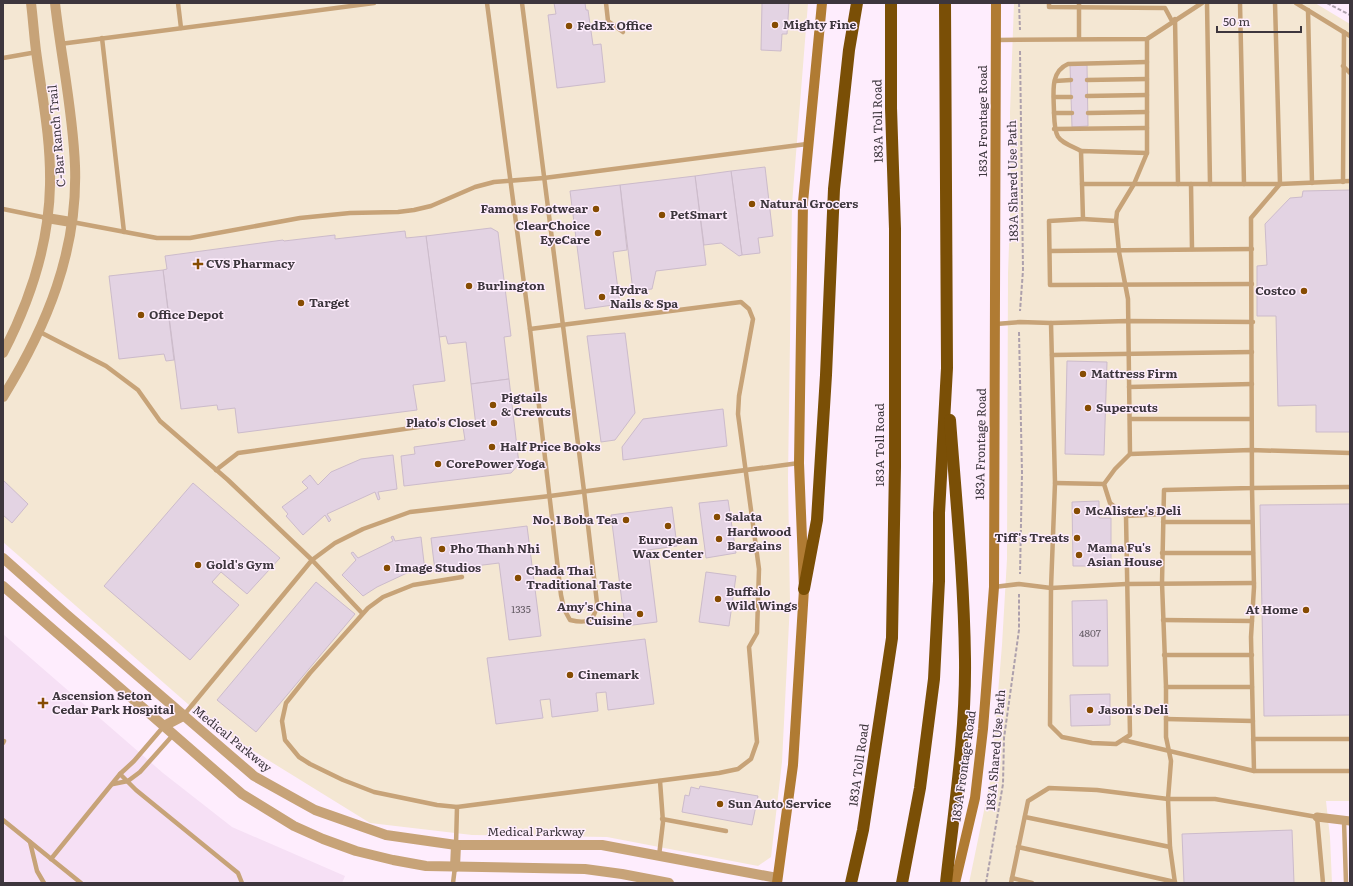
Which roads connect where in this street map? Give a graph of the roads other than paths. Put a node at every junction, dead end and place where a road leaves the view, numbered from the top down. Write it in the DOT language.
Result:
graph roads {
  1 [pos="31,3"];
  2 [pos="55,3"];
  3 [pos="178,3"];
  4 [pos="374,3"];
  5 [pos="487,3"];
  6 [pos="522,3"];
  7 [pos="606,3"];
  8 [pos="822,3"];
  9 [pos="858,3"];
  10 [pos="891,3"];
  11 [pos="945,3"];
  12 [pos="996,3"];
  13 [pos="1049,3"];
  14 [pos="1202,3"];
  15 [pos="1207,3"];
  16 [pos="1240,3"];
  17 [pos="1275,3"];
  18 [pos="1296,3"];
  19 [pos="1080,5"];
  20 [pos="1167,5"];
  21 [pos="1308,10"];
  22 [pos="1174,20"];
  23 [pos="181,28"];
  24 [pos="623,32"];
  25 [pos="1344,32"];
  26 [pos="1350,36"];
  27 [pos="102,38"];
  28 [pos="1079,38"];
  29 [pos="1147,39"];
  30 [pos="996,40"];
  31 [pos="60,44"];
  32 [pos="36,52"];
  33 [pos="3,58"];
  34 [pos="1147,62"];
  35 [pos="1343,66"];
  36 [pos="1350,73"];
  37 [pos="1147,79"];
  38 [pos="1071,80"];
  39 [pos="1087,80"];
  40 [pos="1055,81"];
  41 [pos="1147,95"];
  42 [pos="1087,96"];
  43 [pos="1054,97"];
  44 [pos="1071,97"];
  45 [pos="1147,112"];
  46 [pos="1054,113"];
  47 [pos="1072,113"];
  48 [pos="1088,113"];
  49 [pos="1147,128"];
  50 [pos="1054,129"];
  51 [pos="808,144"];
  52 [pos="1081,151"];
  53 [pos="1147,153"];
  54 [pos="544,178"];
  55 [pos="509,180"];
  56 [pos="1343,182"];
  57 [pos="1350,182"];
  58 [pos="1312,183"];
  59 [pos="1082,184"];
  60 [pos="1134,184"];
  61 [pos="1178,184"];
  62 [pos="1191,184"];
  63 [pos="1210,184"];
  64 [pos="1244,184"];
  65 [pos="1280,184"];
  66 [pos="3,209"];
  67 [pos="47,218"];
  68 [pos="1084,219"];
  69 [pos="1116,221"];
  70 [pos="71,222"];
  71 [pos="124,232"];
  72 [pos="1192,249"];
  73 [pos="1252,249"];
  74 [pos="1119,250"];
  75 [pos="1050,251"];
  76 [pos="1126,284"];
  77 [pos="1252,284"];
  78 [pos="1128,321"];
  79 [pos="1253,322"];
  80 [pos="1051,323"];
  81 [pos="996,324"];
  82 [pos="562,326"];
  83 [pos="530,329"];
  84 [pos="40,332"];
  85 [pos="1252,352"];
  86 [pos="3,353"];
  87 [pos="1129,354"];
  88 [pos="1052,355"];
  89 [pos="947,368"];
  90 [pos="1252,384"];
  91 [pos="1129,387"];
  92 [pos="3,397"];
  93 [pos="1130,419"];
  94 [pos="1251,419"];
  95 [pos="439,424"];
  96 [pos="1251,450"];
  97 [pos="1350,453"];
  98 [pos="1130,454"];
  99 [pos="799,463"];
  100 [pos="216,470"];
  101 [pos="746,470"];
  102 [pos="1055,483"];
  103 [pos="1104,484"];
  104 [pos="1350,487"];
  105 [pos="1252,488"];
  106 [pos="584,491"];
  107 [pos="550,496"];
  108 [pos="1162,514"];
  109 [pos="1126,516"];
  110 [pos="1162,522"];
  111 [pos="1252,522"];
  112 [pos="1162,553"];
  113 [pos="1253,553"];
  114 [pos="3,558"];
  115 [pos="312,560"];
  116 [pos="462,577"];
  117 [pos="1254,583"];
  118 [pos="1126,584"];
  119 [pos="1162,584"];
  120 [pos="3,586"];
  121 [pos="994,587"];
  122 [pos="1051,588"];
  123 [pos="804,589"];
  124 [pos="362,612"];
  125 [pos="1163,620"];
  126 [pos="1252,621"];
  127 [pos="1164,655"];
  128 [pos="1252,655"];
  129 [pos="1252,686"];
  130 [pos="1166,687"];
  131 [pos="183,716"];
  132 [pos="1166,719"];
  133 [pos="1253,721"];
  134 [pos="164,726"];
  135 [pos="174,734"];
  136 [pos="1253,739"];
  137 [pos="1350,739"];
  138 [pos="1123,740"];
  139 [pos="1169,751"];
  140 [pos="1350,770"];
  141 [pos="1254,771"];
  142 [pos="120,774"];
  143 [pos="660,781"];
  144 [pos="128,782"];
  145 [pos="113,784"];
  146 [pos="1168,798"];
  147 [pos="457,807"];
  148 [pos="1025,817"];
  149 [pos="1317,817"];
  150 [pos="662,819"];
  151 [pos="3,820"];
  152 [pos="1347,821"];
  153 [pos="726,830"];
  154 [pos="30,842"];
  155 [pos="456,845"];
  156 [pos="1018,847"];
  157 [pos="1170,847"];
  158 [pos="659,856"];
  159 [pos="51,859"];
  160 [pos="455,867"];
  161 [pos="1012,880"];
  162 [pos="777,881"];
  163 [pos="1175,882"];
  164 [pos="44,883"];
  165 [pos="81,883"];
  166 [pos="242,883"];
  167 [pos="453,883"];
  168 [pos="669,883"];
  169 [pos="851,883"];
  170 [pos="902,883"];
  171 [pos="946,883"];
  172 [pos="955,883"];
  173 [pos="1032,883"];
  174 [pos="1323,883"];
  175 [pos="1346,883"];
  1 -- 32 [label="street, C-Bar Ranch Trail"];
  2 -- 31 [label="street, C-Bar Ranch Trail"];
  3 -- 23 [label="lane"];
  4 -- 23 [label="lane"];
  5 -- 55 [label="lane"];
  6 -- 54 [label="lane"];
  7 -- 24 [label="lane"];
  8 -- 51 [label="main road"];
  9 -- 123 [label="highway"];
  10 -- 169 [label="highway, 183A Toll Road"];
  11 -- 89 [label="highway"];
  12 -- 30 [label="main road, 183A Frontage Road"];
  13 -- 19 [label="lane"];
  14 -- 22 [label="lane"];
  15 -- 63 [label="lane"];
  16 -- 64 [label="lane"];
  17 -- 65 [label="lane"];
  18 -- 21 [label="lane"];
  19 -- 20 [label="lane"];
  19 -- 28 [label="lane"];
  20 -- 22 [label="lane"];
  21 -- 25 [label="lane"];
  21 -- 58 [label="lane"];
  22 -- 29 [label="lane"];
  22 -- 61 [label="lane"];
  23 -- 27 [label="lane"];
  25 -- 26 [label="lane"];
  25 -- 35 [label="lane"];
  27 -- 31 [label="lane"];
  27 -- 71 [label="lane"];
  28 -- 29 [label="lane"];
  28 -- 30 [label="lane"];
  29 -- 34 [label="lane"];
  30 -- 81 [label="main road, 183A Frontage Road"];
  31 -- 70 [label="street, C-Bar Ranch Trail"];
  32 -- 33 [label="lane"];
  32 -- 67 [label="street, C-Bar Ranch Trail"];
  34 -- 37 [label="lane"];
  34 -- 40 [label="lane"];
  35 -- 36 [label="lane"];
  35 -- 56 [label="lane"];
  37 -- 39 [label="lane"];
  37 -- 41 [label="lane"];
  38 -- 40 [label="lane"];
  40 -- 43 [label="lane"];
  41 -- 42 [label="lane"];
  41 -- 45 [label="lane"];
  43 -- 44 [label="lane"];
  43 -- 46 [label="lane"];
  45 -- 48 [label="lane"];
  45 -- 49 [label="lane"];
  46 -- 47 [label="lane"];
  46 -- 50 [label="lane"];
  49 -- 50 [label="lane"];
  49 -- 53 [label="lane"];
  50 -- 52 [label="lane"];
  51 -- 54 [label="lane"];
  51 -- 99 [label="main road"];
  52 -- 53 [label="lane"];
  52 -- 59 [label="lane"];
  53 -- 60 [label="lane"];
  54 -- 55 [label="lane"];
  54 -- 82 [label="lane"];
  55 -- 71 [label="lane"];
  55 -- 83 [label="lane"];
  56 -- 57 [label="lane"];
  56 -- 58 [label="lane"];
  58 -- 65 [label="lane"];
  59 -- 60 [label="lane"];
  59 -- 68 [label="lane"];
  60 -- 61 [label="lane"];
  60 -- 69 [label="lane"];
  61 -- 62 [label="lane"];
  62 -- 63 [label="lane"];
  62 -- 72 [label="lane"];
  63 -- 64 [label="lane"];
  64 -- 65 [label="lane"];
  65 -- 73 [label="lane"];
  66 -- 67 [label="lane"];
  67 -- 70 [label="street"];
  67 -- 86 [label="street, C-Bar Ranch Trail"];
  68 -- 69 [label="lane"];
  68 -- 75 [label="lane"];
  69 -- 74 [label="lane"];
  70 -- 71 [label="lane"];
  70 -- 84 [label="street, C-Bar Ranch Trail"];
  72 -- 73 [label="lane"];
  72 -- 74 [label="lane"];
  73 -- 77 [label="lane"];
  74 -- 75 [label="lane"];
  74 -- 76 [label="lane"];
  75 -- 76 [label="lane"];
  76 -- 77 [label="lane"];
  76 -- 78 [label="lane"];
  77 -- 79 [label="lane"];
  78 -- 79 [label="lane"];
  78 -- 80 [label="lane"];
  78 -- 87 [label="lane"];
  79 -- 85 [label="lane"];
  80 -- 81 [label="lane"];
  80 -- 88 [label="lane"];
  81 -- 121 [label="main road, 183A Frontage Road"];
  82 -- 83 [label="lane"];
  82 -- 101 [label="lane"];
  82 -- 106 [label="lane"];
  83 -- 107 [label="lane"];
  84 -- 92 [label="street, C-Bar Ranch Trail"];
  84 -- 100 [label="lane"];
  85 -- 87 [label="lane"];
  85 -- 90 [label="lane"];
  87 -- 88 [label="lane"];
  87 -- 91 [label="lane"];
  88 -- 102 [label="lane"];
  89 -- 170 [label="highway"];
  89 -- 171 [label="highway"];
  90 -- 91 [label="lane"];
  90 -- 94 [label="lane"];
  91 -- 93 [label="lane"];
  93 -- 94 [label="lane"];
  93 -- 98 [label="lane"];
  94 -- 96 [label="lane"];
  95 -- 100 [label="lane"];
  96 -- 97 [label="lane"];
  96 -- 98 [label="lane"];
  96 -- 105 [label="lane"];
  98 -- 103 [label="lane"];
  99 -- 101 [label="lane"];
  99 -- 123 [label="main road"];
  100 -- 115 [label="lane"];
  101 -- 106 [label="lane"];
  101 -- 143 [label="lane"];
  102 -- 103 [label="lane"];
  102 -- 122 [label="lane"];
  103 -- 109 [label="lane"];
  104 -- 105 [label="lane"];
  105 -- 108 [label="lane"];
  105 -- 111 [label="lane"];
  106 -- 107 [label="lane"];
  106 -- 107 [label="lane"];
  107 -- 115 [label="lane"];
  108 -- 109 [label="lane"];
  108 -- 110 [label="lane"];
  109 -- 118 [label="lane"];
  110 -- 111 [label="lane"];
  110 -- 112 [label="lane"];
  111 -- 113 [label="lane"];
  112 -- 113 [label="lane"];
  112 -- 119 [label="lane"];
  113 -- 117 [label="lane"];
  114 -- 131 [label="street, Medical Parkway"];
  115 -- 124 [label="lane"];
  115 -- 131 [label="lane"];
  116 -- 124 [label="lane"];
  117 -- 119 [label="lane"];
  117 -- 126 [label="lane"];
  118 -- 119 [label="lane"];
  118 -- 122 [label="lane"];
  118 -- 138 [label="lane"];
  119 -- 125 [label="lane"];
  120 -- 134 [label="street"];
  121 -- 122 [label="lane"];
  121 -- 172 [label="main road, 183A Frontage Road"];
  122 -- 138 [label="lane"];
  123 -- 162 [label="main road"];
  124 -- 147 [label="lane"];
  125 -- 126 [label="lane"];
  125 -- 127 [label="lane"];
  126 -- 128 [label="lane"];
  127 -- 128 [label="lane"];
  127 -- 130 [label="lane"];
  128 -- 129 [label="lane"];
  129 -- 130 [label="lane"];
  129 -- 133 [label="lane"];
  130 -- 132 [label="lane"];
  131 -- 134 [label="street"];
  131 -- 135 [label="street"];
  131 -- 155 [label="street, Medical Parkway"];
  132 -- 133 [label="lane"];
  132 -- 139 [label="lane"];
  133 -- 136 [label="lane"];
  134 -- 135 [label="street"];
  134 -- 142 [label="lane"];
  135 -- 144 [label="lane"];
  135 -- 160 [label="street"];
  136 -- 137 [label="lane"];
  136 -- 141 [label="lane"];
  138 -- 139 [label="lane"];
  139 -- 141 [label="lane"];
  139 -- 146 [label="lane"];
  140 -- 141 [label="lane"];
  142 -- 144 [label="lane"];
  142 -- 145 [label="lane"];
  143 -- 147 [label="lane"];
  143 -- 150 [label="lane"];
  144 -- 145 [label="lane"];
  144 -- 166 [label="lane"];
  145 -- 159 [label="lane"];
  146 -- 148 [label="lane"];
  146 -- 149 [label="lane"];
  146 -- 157 [label="lane"];
  147 -- 155 [label="lane"];
  148 -- 156 [label="lane"];
  148 -- 157 [label="lane"];
  149 -- 152 [label="street"];
  149 -- 174 [label="lane"];
  150 -- 153 [label="lane"];
  150 -- 158 [label="lane"];
  151 -- 154 [label="lane"];
  152 -- 175 [label="lane"];
  154 -- 159 [label="lane"];
  154 -- 164 [label="lane"];
  155 -- 158 [label="street, Medical Parkway"];
  155 -- 160 [label="street"];
  156 -- 161 [label="lane"];
  156 -- 163 [label="lane"];
  157 -- 163 [label="lane"];
  158 -- 162 [label="street, Medical Parkway"];
  159 -- 165 [label="lane"];
  160 -- 167 [label="lane"];
  160 -- 168 [label="street"];
  161 -- 173 [label="lane"];
}
